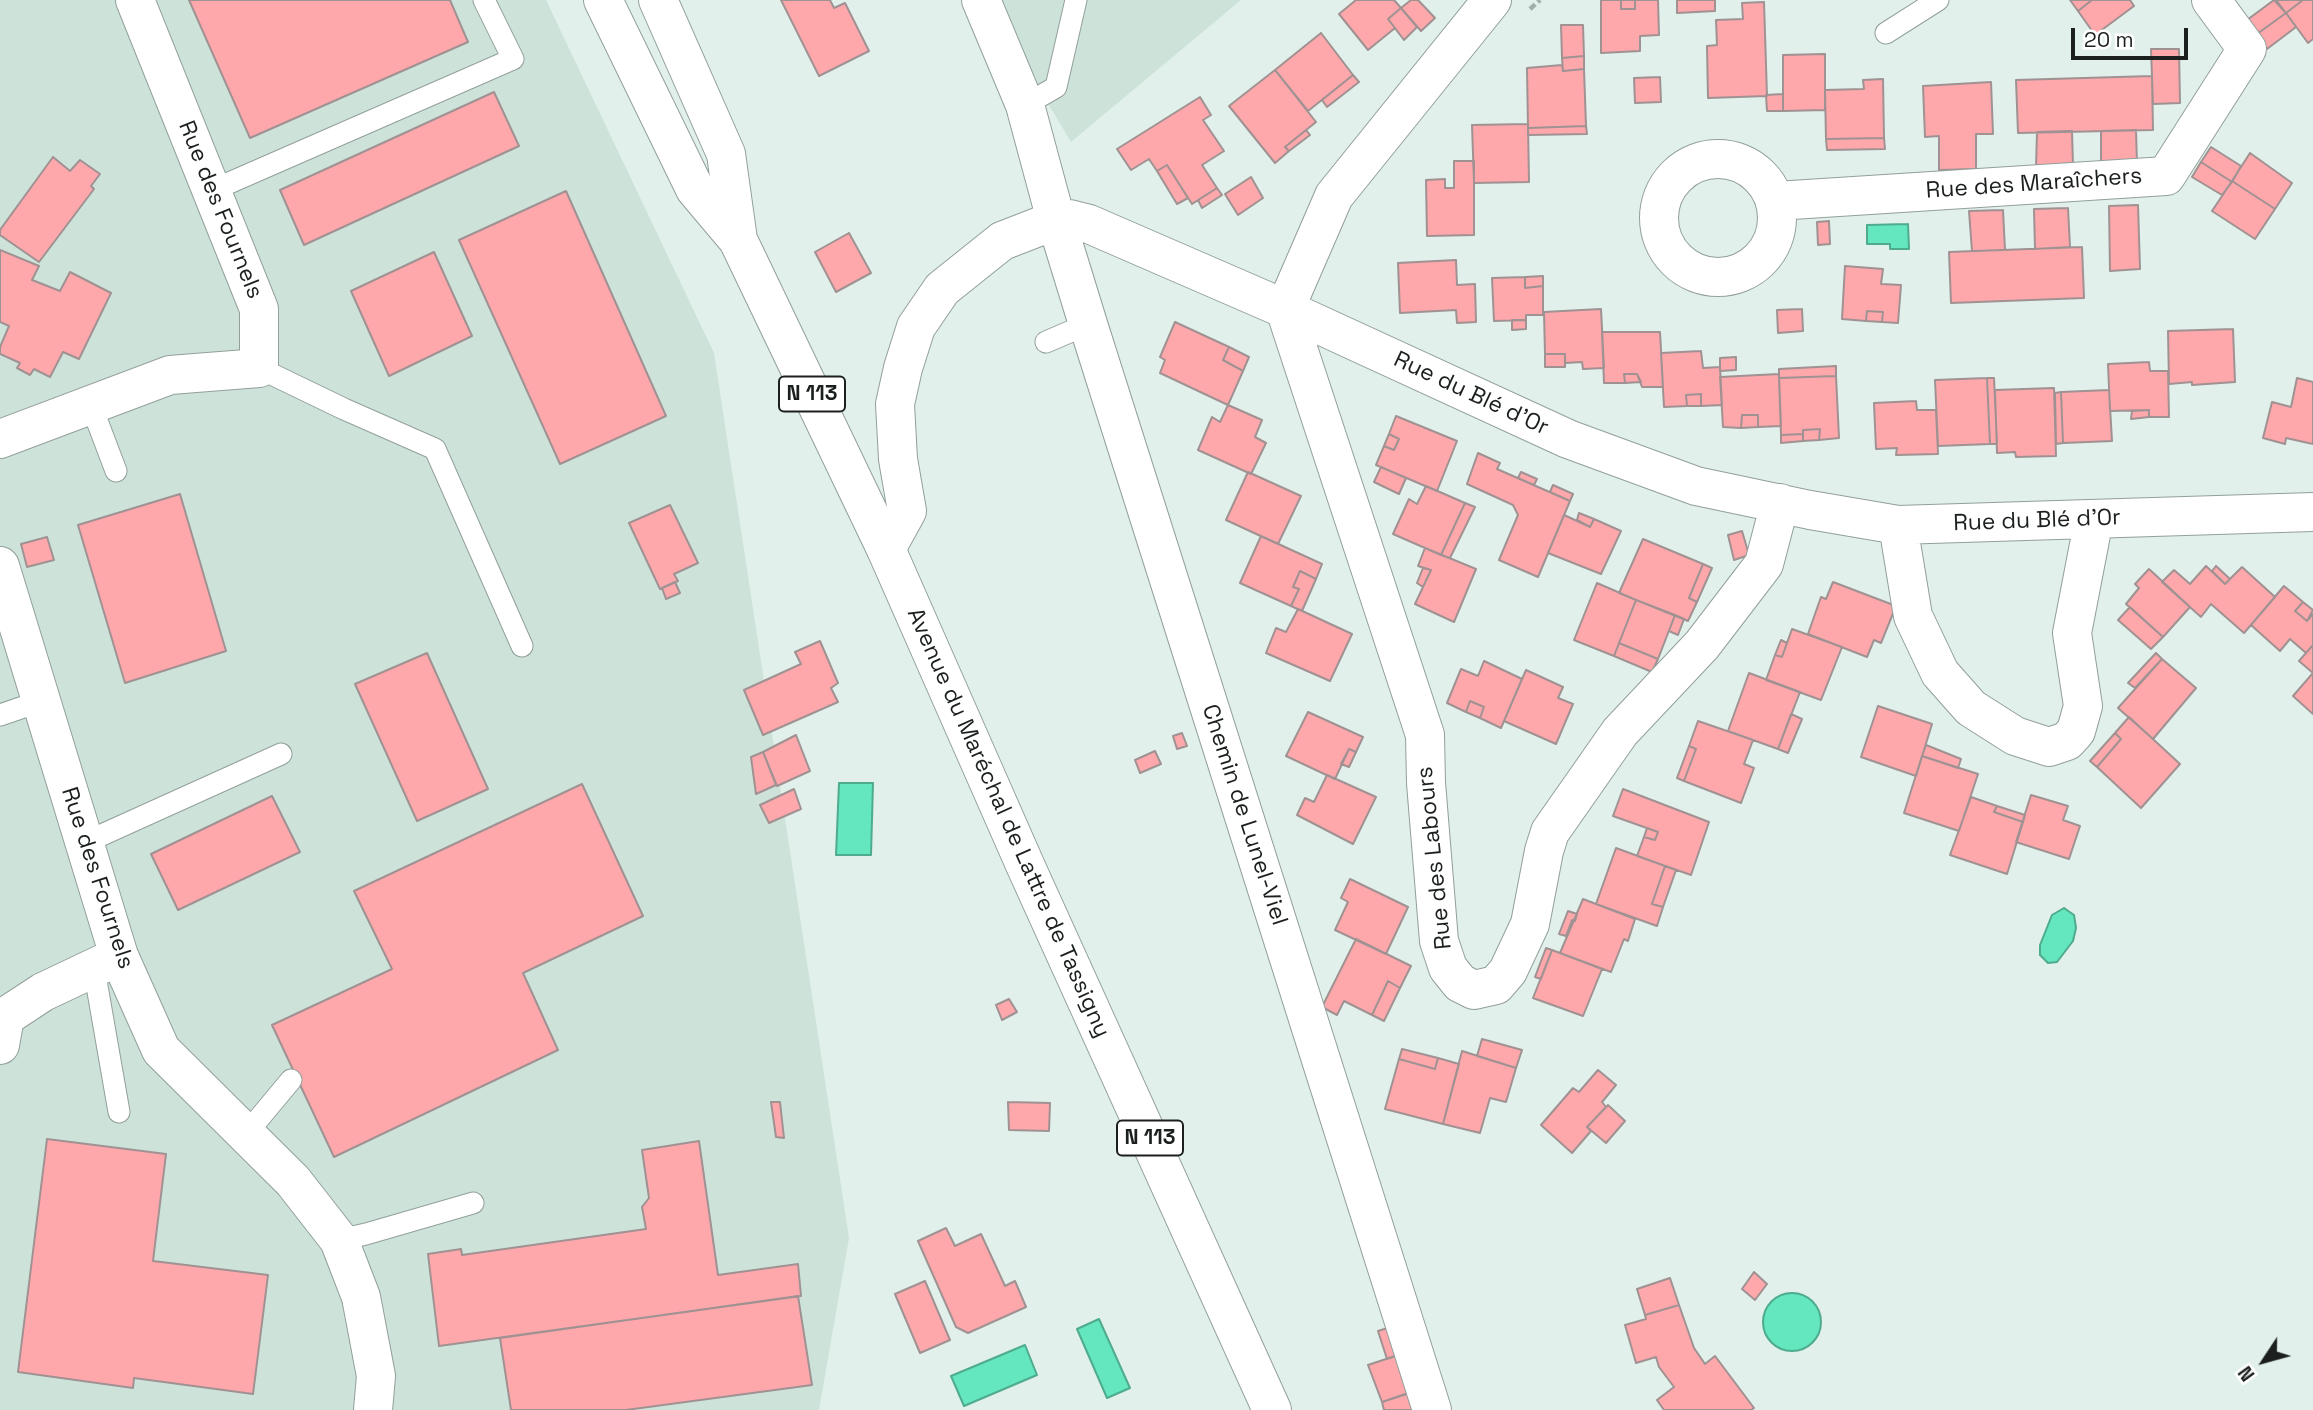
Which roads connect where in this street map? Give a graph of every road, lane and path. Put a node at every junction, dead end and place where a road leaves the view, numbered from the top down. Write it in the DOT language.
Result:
graph roads {
  1 [pos="135,0"];
  2 [pos="484,0"];
  3 [pos="603,0"];
  4 [pos="658,0"];
  5 [pos="981,0"];
  6 [pos="1076,0"];
  7 [pos="1492,0"];
  8 [pos="1938,0"];
  9 [pos="2211,0"];
  10 [pos="1886,33"];
  11 [pos="1025,105"];
  12 [pos="213,190"];
  13 [pos="1776,201"];
  14 [pos="1056,220"];
  15 [pos="738,240"];
  16 [pos="1285,309"];
  17 [pos="1088,324"];
  18 [pos="1046,342"];
  19 [pos="259,368"];
  20 [pos="90,405"];
  21 [pos="0,439"];
  22 [pos="116,471"];
  23 [pos="1780,503"];
  24 [pos="2312,514"];
  25 [pos="2094,519"];
  26 [pos="1898,526"];
  27 [pos="886,549"];
  28 [pos="0,566"];
  29 [pos="522,646"];
  30 [pos="41,701"];
  31 [pos="0,715"];
  32 [pos="281,754"];
  33 [pos="84,843"];
  34 [pos="106,963"];
  35 [pos="0,1045"];
  36 [pos="291,1080"];
  37 [pos="120,1112"];
  38 [pos="246,1134"];
  39 [pos="472,1203"];
  40 [pos="339,1240"];
  41 [pos="373,1410"];
  42 [pos="1272,1410"];
  43 [pos="1432,1410"];
  1 -- 12 [label="street, Rue des Fournels"];
  2 -- 12 [label="lane"];
  3 -- 15 [label="street, Avenue du Maréchal de Lattre de Tassigny / N 113"];
  4 -- 15 [label="street, Avenue du Maréchal de Lattre de Tassigny / N 113"];
  5 -- 11 [label="street, Chemin de Lunel-Viel"];
  6 -- 11 [label="lane"];
  7 -- 16 [label="street"];
  8 -- 10 [label="lane"];
  9 -- 13 [label="street, Rue des Maraîchers"];
  11 -- 14 [label="street, Chemin de Lunel-Viel"];
  12 -- 19 [label="street, Rue des Fournels"];
  14 -- 16 [label="street, Rue du Blé d'Or"];
  14 -- 17 [label="street, Chemin de Lunel-Viel"];
  14 -- 27 [label="street, Rue du Blé d'Or"];
  15 -- 27 [label="street, Avenue du Maréchal de Lattre de Tassigny / N 113"];
  16 -- 23 [label="street, Rue du Blé d'Or"];
  16 -- 23 [label="street, Rue des Labours"];
  17 -- 18 [label="lane"];
  17 -- 43 [label="street, Chemin de Lunel-Viel"];
  19 -- 20 [label="street"];
  19 -- 29 [label="lane"];
  20 -- 21 [label="street"];
  20 -- 22 [label="lane"];
  23 -- 26 [label="street, Rue du Blé d'Or"];
  24 -- 25 [label="street, Rue du Blé d'Or"];
  25 -- 26 [label="street, Rue du Blé d'Or"];
  25 -- 26 [label="street"];
  27 -- 42 [label="street, Avenue du Maréchal de Lattre de Tassigny / N 113"];
  28 -- 30 [label="street, Rue des Fournels"];
  30 -- 31 [label="lane"];
  30 -- 33 [label="street, Rue des Fournels"];
  32 -- 33 [label="lane"];
  33 -- 34 [label="street, Rue des Fournels"];
  34 -- 35 [label="street"];
  34 -- 37 [label="lane"];
  34 -- 38 [label="street, Rue des Fournels"];
  36 -- 38 [label="lane"];
  38 -- 40 [label="street, Rue des Fournels"];
  39 -- 40 [label="lane"];
  40 -- 41 [label="street, Rue des Fournels"];
}
